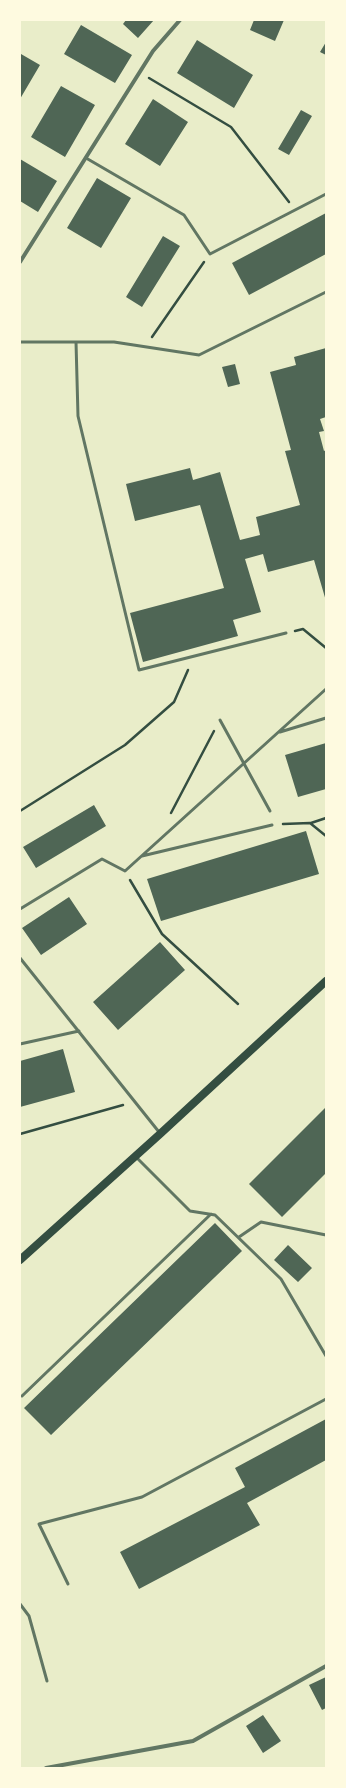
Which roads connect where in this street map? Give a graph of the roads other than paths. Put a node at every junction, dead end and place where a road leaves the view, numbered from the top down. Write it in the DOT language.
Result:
graph roads {
  1 [pos="180,20"];
  2 [pos="86,158"];
  3 [pos="326,194"];
  4 [pos="20,262"];
  5 [pos="326,292"];
  6 [pos="20,342"];
  7 [pos="76,342"];
  8 [pos="286,633"];
  9 [pos="326,689"];
  10 [pos="326,718"];
  11 [pos="220,720"];
  12 [pos="279,732"];
  13 [pos="244,763"];
  14 [pos="270,811"];
  15 [pos="272,825"];
  16 [pos="140,857"];
  17 [pos="20,909"];
  18 [pos="20,958"];
  19 [pos="326,981"];
  20 [pos="79,1031"];
  21 [pos="20,1044"];
  22 [pos="160,1134"];
  23 [pos="136,1156"];
  24 [pos="211,1214"];
  25 [pos="326,1235"];
  26 [pos="239,1237"];
  27 [pos="20,1260"];
  28 [pos="326,1356"];
  29 [pos="22,1396"];
  30 [pos="326,1399"];
  31 [pos="68,1584"];
  32 [pos="20,1604"];
  33 [pos="326,1666"];
  34 [pos="46,1681"];
  35 [pos="46,1768"];
  1 -- 2 [label="street"];
  2 -- 3 [label="lane"];
  2 -- 4 [label="street"];
  5 -- 7 [label="lane"];
  6 -- 7 [label="lane"];
  7 -- 8 [label="lane"];
  9 -- 12 [label="lane"];
  10 -- 12 [label="lane"];
  11 -- 13 [label="lane"];
  12 -- 13 [label="lane"];
  13 -- 14 [label="lane"];
  13 -- 16 [label="lane"];
  15 -- 16 [label="lane"];
  16 -- 17 [label="lane"];
  18 -- 20 [label="lane"];
  19 -- 22 [label="main road"];
  20 -- 21 [label="lane"];
  20 -- 22 [label="lane"];
  22 -- 23 [label="main road"];
  23 -- 24 [label="lane"];
  23 -- 27 [label="main road"];
  24 -- 26 [label="lane"];
  24 -- 29 [label="lane"];
  25 -- 26 [label="lane"];
  26 -- 28 [label="lane"];
  30 -- 31 [label="lane"];
  32 -- 34 [label="lane"];
  33 -- 35 [label="street"];
}
